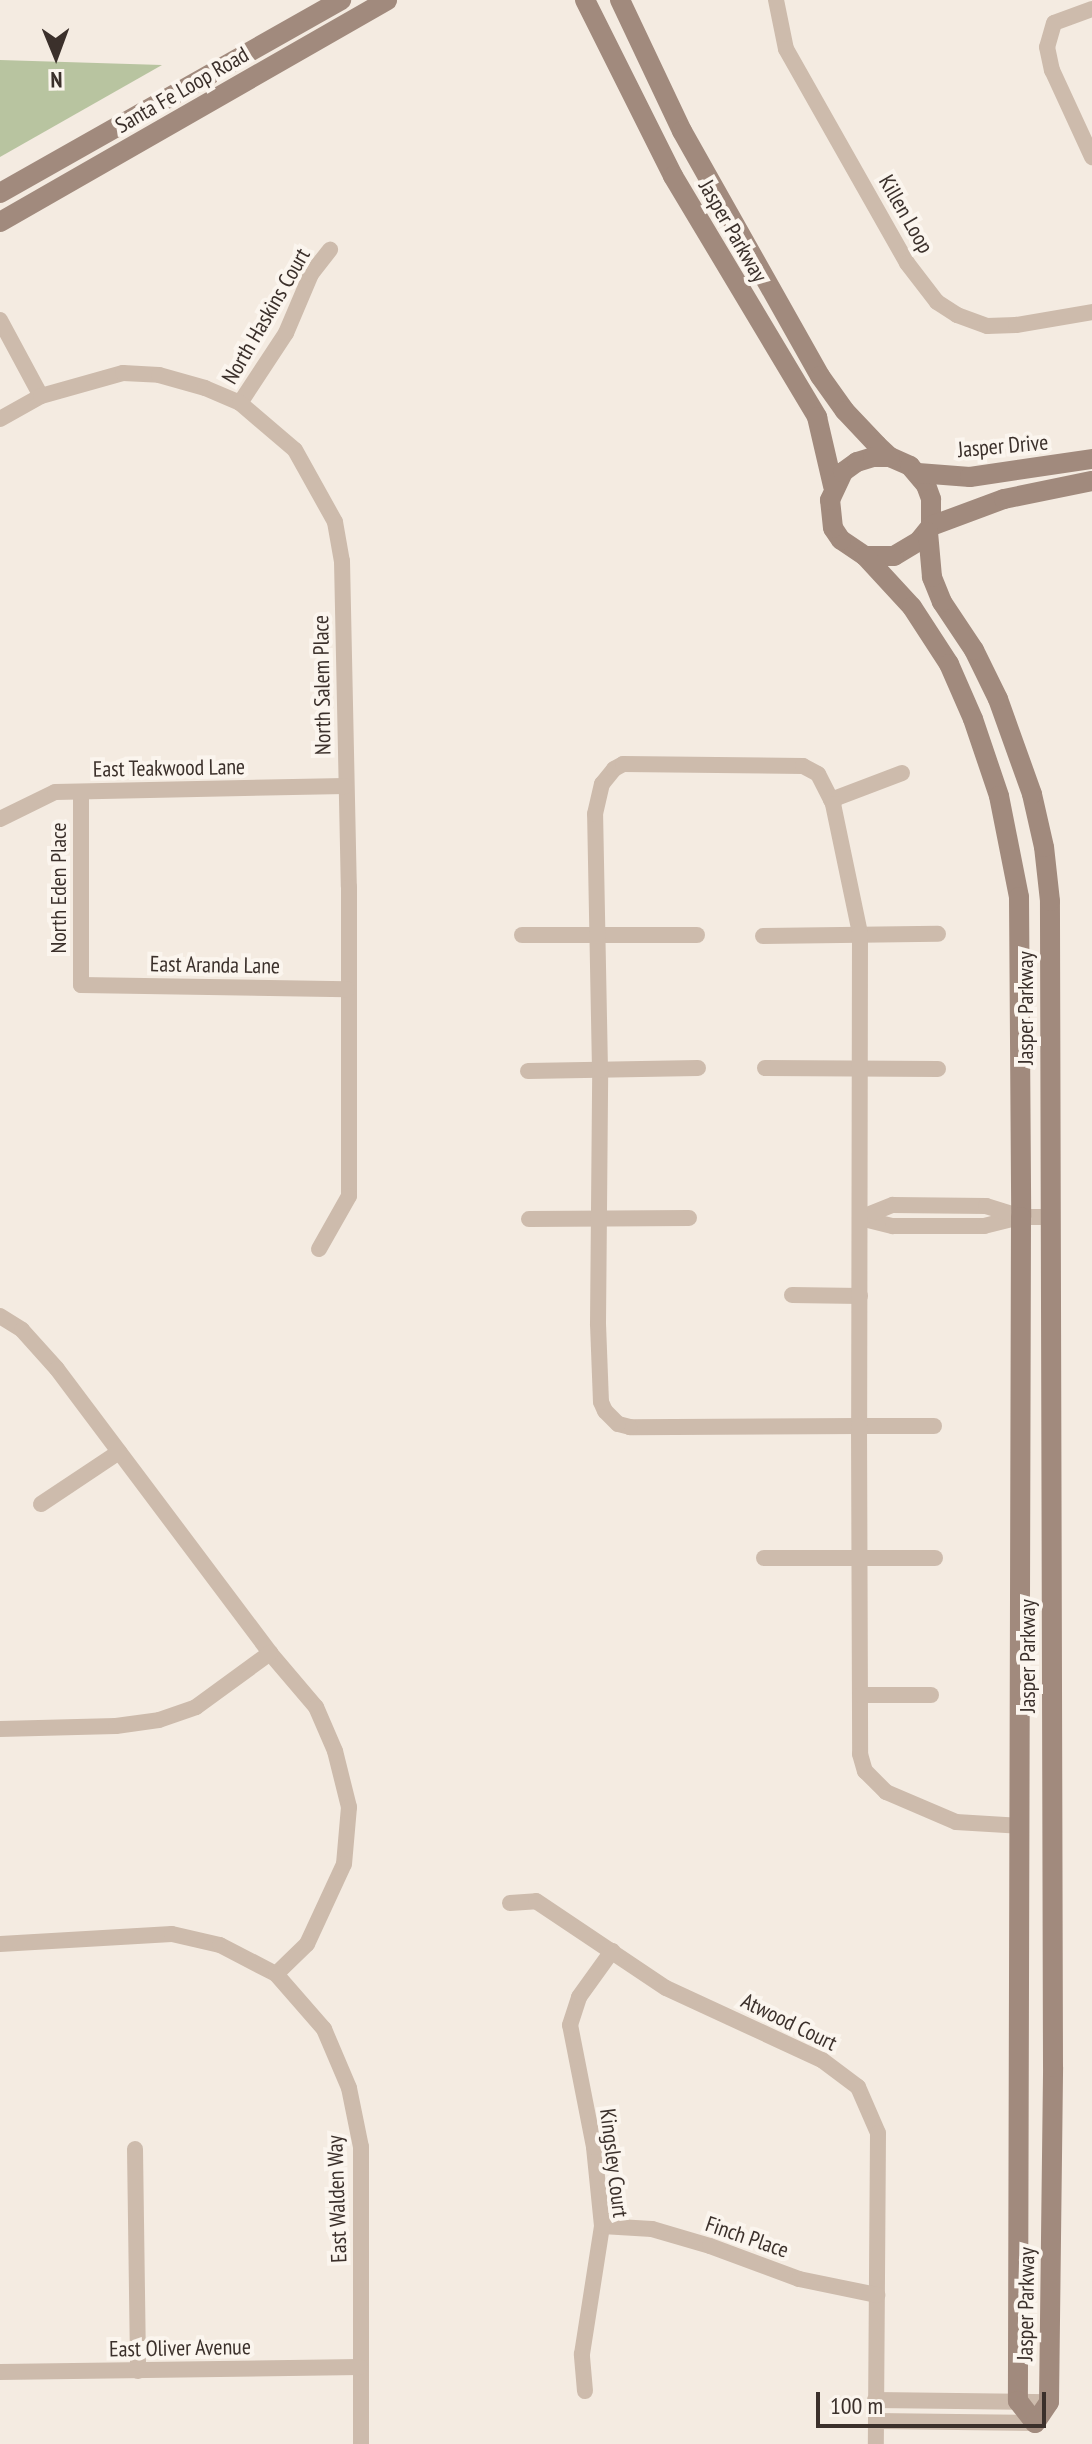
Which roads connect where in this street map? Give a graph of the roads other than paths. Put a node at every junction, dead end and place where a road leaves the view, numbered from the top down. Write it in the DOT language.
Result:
graph roads {
  1 [pos="341,0"];
  2 [pos="387,0"];
  3 [pos="585,0"];
  4 [pos="620,0"];
  5 [pos="776,0"];
  6 [pos="1092,9"];
  7 [pos="1092,157"];
  8 [pos="0,193"];
  9 [pos="0,222"];
  10 [pos="330,250"];
  11 [pos="1092,312"];
  12 [pos="0,320"];
  13 [pos="41,396"];
  14 [pos="240,403"];
  15 [pos="0,419"];
  16 [pos="890,457"];
  17 [pos="1092,459"];
  18 [pos="918,473"];
  19 [pos="1092,481"];
  20 [pos="833,486"];
  21 [pos="929,529"];
  22 [pos="865,556"];
  23 [pos="902,773"];
  24 [pos="345,786"];
  25 [pos="81,792"];
  26 [pos="831,800"];
  27 [pos="0,819"];
  28 [pos="860,933"];
  29 [pos="938,934"];
  30 [pos="522,935"];
  31 [pos="597,935"];
  32 [pos="697,935"];
  33 [pos="763,936"];
  34 [pos="81,985"];
  35 [pos="347,989"];
  36 [pos="698,1068"];
  37 [pos="765,1068"];
  38 [pos="860,1068"];
  39 [pos="938,1069"];
  40 [pos="600,1070"];
  41 [pos="528,1071"];
  42 [pos="1021,1217"];
  43 [pos="1052,1217"];
  44 [pos="689,1218"];
  45 [pos="860,1218"];
  46 [pos="529,1219"];
  47 [pos="599,1219"];
  48 [pos="319,1249"];
  49 [pos="792,1295"];
  50 [pos="860,1296"];
  51 [pos="0,1316"];
  52 [pos="859,1426"];
  53 [pos="934,1426"];
  54 [pos="119,1452"];
  55 [pos="41,1504"];
  56 [pos="860,1557"];
  57 [pos="764,1558"];
  58 [pos="935,1558"];
  59 [pos="270,1653"];
  60 [pos="860,1695"];
  61 [pos="931,1695"];
  62 [pos="0,1729"];
  63 [pos="1021,1826"];
  64 [pos="510,1903"];
  65 [pos="0,1944"];
  66 [pos="612,1951"];
  67 [pos="276,1974"];
  68 [pos="135,2149"];
  69 [pos="602,2226"];
  70 [pos="877,2295"];
  71 [pos="360,2367"];
  72 [pos="138,2371"];
  73 [pos="0,2372"];
  74 [pos="585,2391"];
  75 [pos="875,2400"];
  76 [pos="1018,2401"];
  77 [pos="1049,2402"];
  78 [pos="876,2421"];
  79 [pos="1035,2423"];
  80 [pos="361,2444"];
  81 [pos="876,2444"];
  1 -- 8 [label="street, Santa Fe Loop Road"];
  2 -- 9 [label="street, Santa Fe Loop Road"];
  3 -- 20 [label="street, Jasper Parkway"];
  4 -- 16 [label="street, Jasper Parkway"];
  5 -- 11 [label="street, Killen Loop"];
  6 -- 7 [label="street"];
  10 -- 14 [label="street, North Haskins Court"];
  12 -- 13 [label="street"];
  13 -- 14 [label="street, North Salem Place"];
  13 -- 15 [label="street, North Salem Place"];
  14 -- 24 [label="street, North Salem Place"];
  16 -- 18 [label="street"];
  16 -- 20 [label="street"];
  17 -- 18 [label="street, Jasper Drive"];
  18 -- 21 [label="street"];
  19 -- 21 [label="street"];
  20 -- 22 [label="street"];
  21 -- 22 [label="street"];
  21 -- 43 [label="street, Jasper Parkway"];
  22 -- 42 [label="street, Jasper Parkway"];
  23 -- 26 [label="street"];
  24 -- 25 [label="street, East Teakwood Lane"];
  24 -- 35 [label="street, North Salem Place"];
  25 -- 27 [label="street, East Teakwood Lane"];
  25 -- 34 [label="street, North Eden Place"];
  26 -- 28 [label="street"];
  26 -- 31 [label="street"];
  28 -- 29 [label="street"];
  28 -- 33 [label="street"];
  28 -- 38 [label="street"];
  30 -- 31 [label="street"];
  31 -- 32 [label="street"];
  31 -- 40 [label="street"];
  34 -- 35 [label="street, East Aranda Lane"];
  35 -- 48 [label="street, North Salem Place"];
  36 -- 40 [label="street"];
  37 -- 38 [label="street"];
  38 -- 39 [label="street"];
  38 -- 45 [label="street"];
  40 -- 41 [label="street"];
  40 -- 47 [label="street"];
  42 -- 43 [label="street"];
  42 -- 45 [label="street"];
  42 -- 63 [label="street, Jasper Parkway"];
  43 -- 77 [label="street, Jasper Parkway"];
  44 -- 47 [label="street"];
  45 -- 50 [label="street"];
  46 -- 47 [label="street"];
  47 -- 52 [label="street"];
  49 -- 50 [label="street"];
  50 -- 52 [label="street"];
  51 -- 54 [label="street"];
  52 -- 53 [label="street"];
  52 -- 56 [label="street"];
  54 -- 55 [label="street"];
  54 -- 59 [label="street"];
  56 -- 57 [label="street"];
  56 -- 58 [label="street"];
  56 -- 60 [label="street"];
  59 -- 62 [label="street"];
  59 -- 67 [label="street"];
  60 -- 61 [label="street"];
  60 -- 63 [label="street"];
  63 -- 76 [label="street, Jasper Parkway"];
  64 -- 66 [label="street, Atwood Court"];
  65 -- 67 [label="street, East Walden Way"];
  66 -- 69 [label="street, Kingsley Court"];
  66 -- 70 [label="street, Atwood Court"];
  67 -- 71 [label="street, East Walden Way"];
  68 -- 72 [label="street"];
  69 -- 70 [label="street, Finch Place"];
  69 -- 74 [label="street, Kingsley Court"];
  70 -- 75 [label="street, Atwood Court"];
  71 -- 72 [label="street, East Oliver Avenue"];
  71 -- 80 [label="street, East Walden Way"];
  72 -- 73 [label="street, East Oliver Avenue"];
  75 -- 76 [label="street"];
  75 -- 78 [label="street, Atwood Court"];
  76 -- 77 [label="street"];
  76 -- 79 [label="street"];
  77 -- 79 [label="street"];
  78 -- 79 [label="street"];
  78 -- 81 [label="street, Atwood Court"];
}
